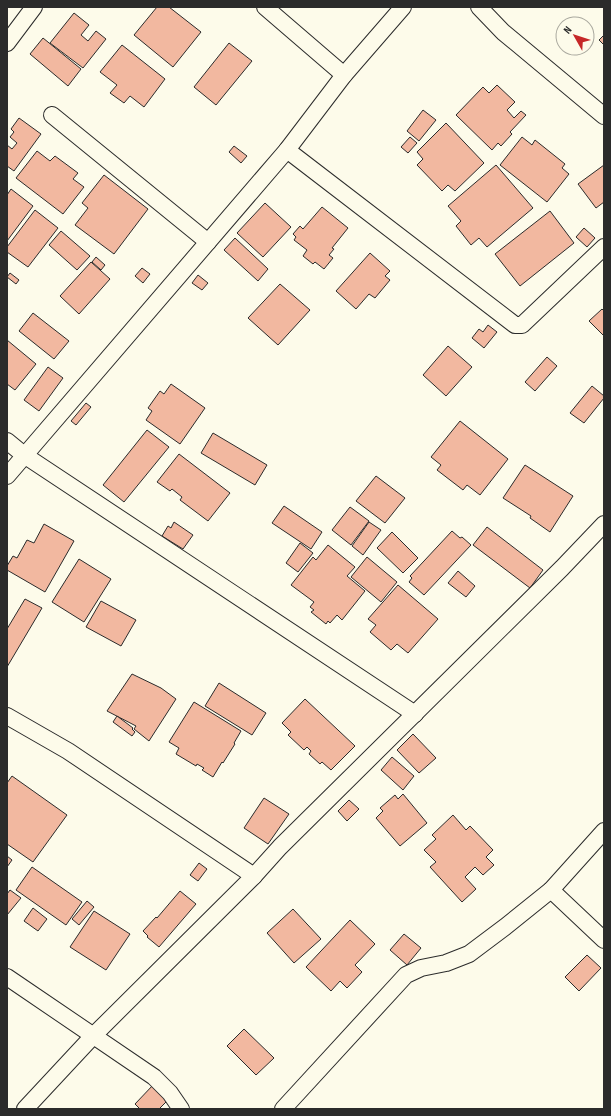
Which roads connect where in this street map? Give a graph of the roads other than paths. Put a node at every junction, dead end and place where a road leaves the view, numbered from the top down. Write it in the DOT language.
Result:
graph roads {
  1 [pos="34,7"];
  2 [pos="265,7"];
  3 [pos="403,7"];
  4 [pos="479,7"];
  5 [pos="7,43"];
  6 [pos="344,75"];
  7 [pos="52,115"];
  8 [pos="604,116"];
  9 [pos="287,150"];
  10 [pos="208,242"];
  11 [pos="604,247"];
  12 [pos="7,441"];
  13 [pos="24,455"];
  14 [pos="7,476"];
  15 [pos="604,524"];
  16 [pos="415,714"];
  17 [pos="7,716"];
  18 [pos="604,831"];
  19 [pos="254,876"];
  20 [pos="551,890"];
  21 [pos="604,940"];
  22 [pos="7,977"];
  23 [pos="93,1036"];
  24 [pos="25,1109"];
  25 [pos="181,1109"];
  26 [pos="283,1109"];
  1 -- 5 [label="street"];
  2 -- 6 [label="street"];
  3 -- 6 [label="street"];
  4 -- 8 [label="street"];
  6 -- 9 [label="street"];
  7 -- 10 [label="street"];
  9 -- 10 [label="street"];
  9 -- 11 [label="street"];
  10 -- 13 [label="street"];
  12 -- 13 [label="street"];
  13 -- 14 [label="street"];
  13 -- 16 [label="street"];
  15 -- 16 [label="street"];
  16 -- 19 [label="street"];
  17 -- 19 [label="street"];
  18 -- 20 [label="street"];
  19 -- 23 [label="street"];
  20 -- 21 [label="street"];
  20 -- 26 [label="street"];
  22 -- 23 [label="street"];
  23 -- 24 [label="street"];
  23 -- 25 [label="street"];
}
